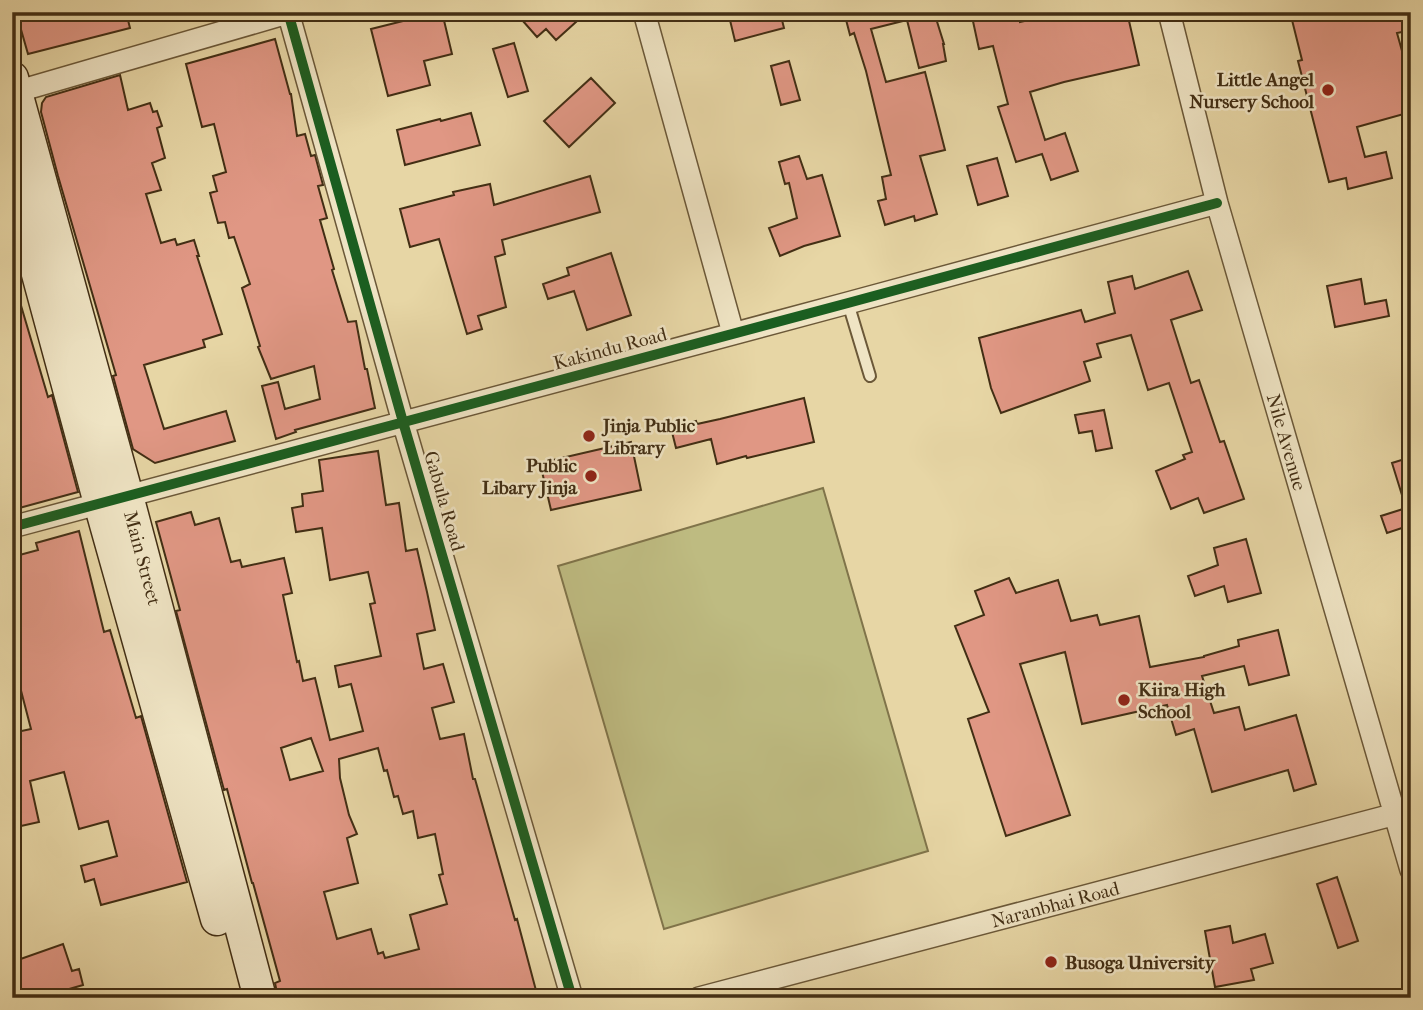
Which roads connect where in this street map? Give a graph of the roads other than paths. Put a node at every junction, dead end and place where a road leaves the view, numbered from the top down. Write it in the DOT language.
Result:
graph roads {
  1 [pos="289,12"];
  2 [pos="644,12"];
  3 [pos="1169,12"];
  4 [pos="14,88"];
  5 [pos="12,178"];
  6 [pos="1217,203"];
  7 [pos="848,303"];
  8 [pos="733,333"];
  9 [pos="870,376"];
  10 [pos="403,422"];
  11 [pos="113,500"];
  12 [pos="12,527"];
  13 [pos="1403,812"];
  14 [pos="1411,870"];
  15 [pos="239,998"];
  16 [pos="260,998"];
  17 [pos="572,998"];
  18 [pos="699,998"];
  1 -- 4 [label="street"];
  1 -- 10 [label="street, Gabula Road"];
  2 -- 8 [label="street"];
  3 -- 6 [label="street, Nile Avenue"];
  4 -- 11 [label="street, Main Street"];
  5 -- 11 [label="street, Main Street"];
  6 -- 7 [label="street, Kakindu Road"];
  6 -- 13 [label="street, Nile Avenue"];
  7 -- 8 [label="street, Kakindu Road"];
  7 -- 9 [label="lane"];
  8 -- 10 [label="street, Kakindu Road"];
  10 -- 11 [label="street, Kakindu Road"];
  10 -- 17 [label="street, Gabula Road"];
  11 -- 12 [label="street, Kakindu Road"];
  11 -- 15 [label="street, Main Street"];
  11 -- 16 [label="street, Main Street"];
  13 -- 14 [label="street, Nile Avenue"];
  13 -- 18 [label="street, Naranbhai Road"];
}
